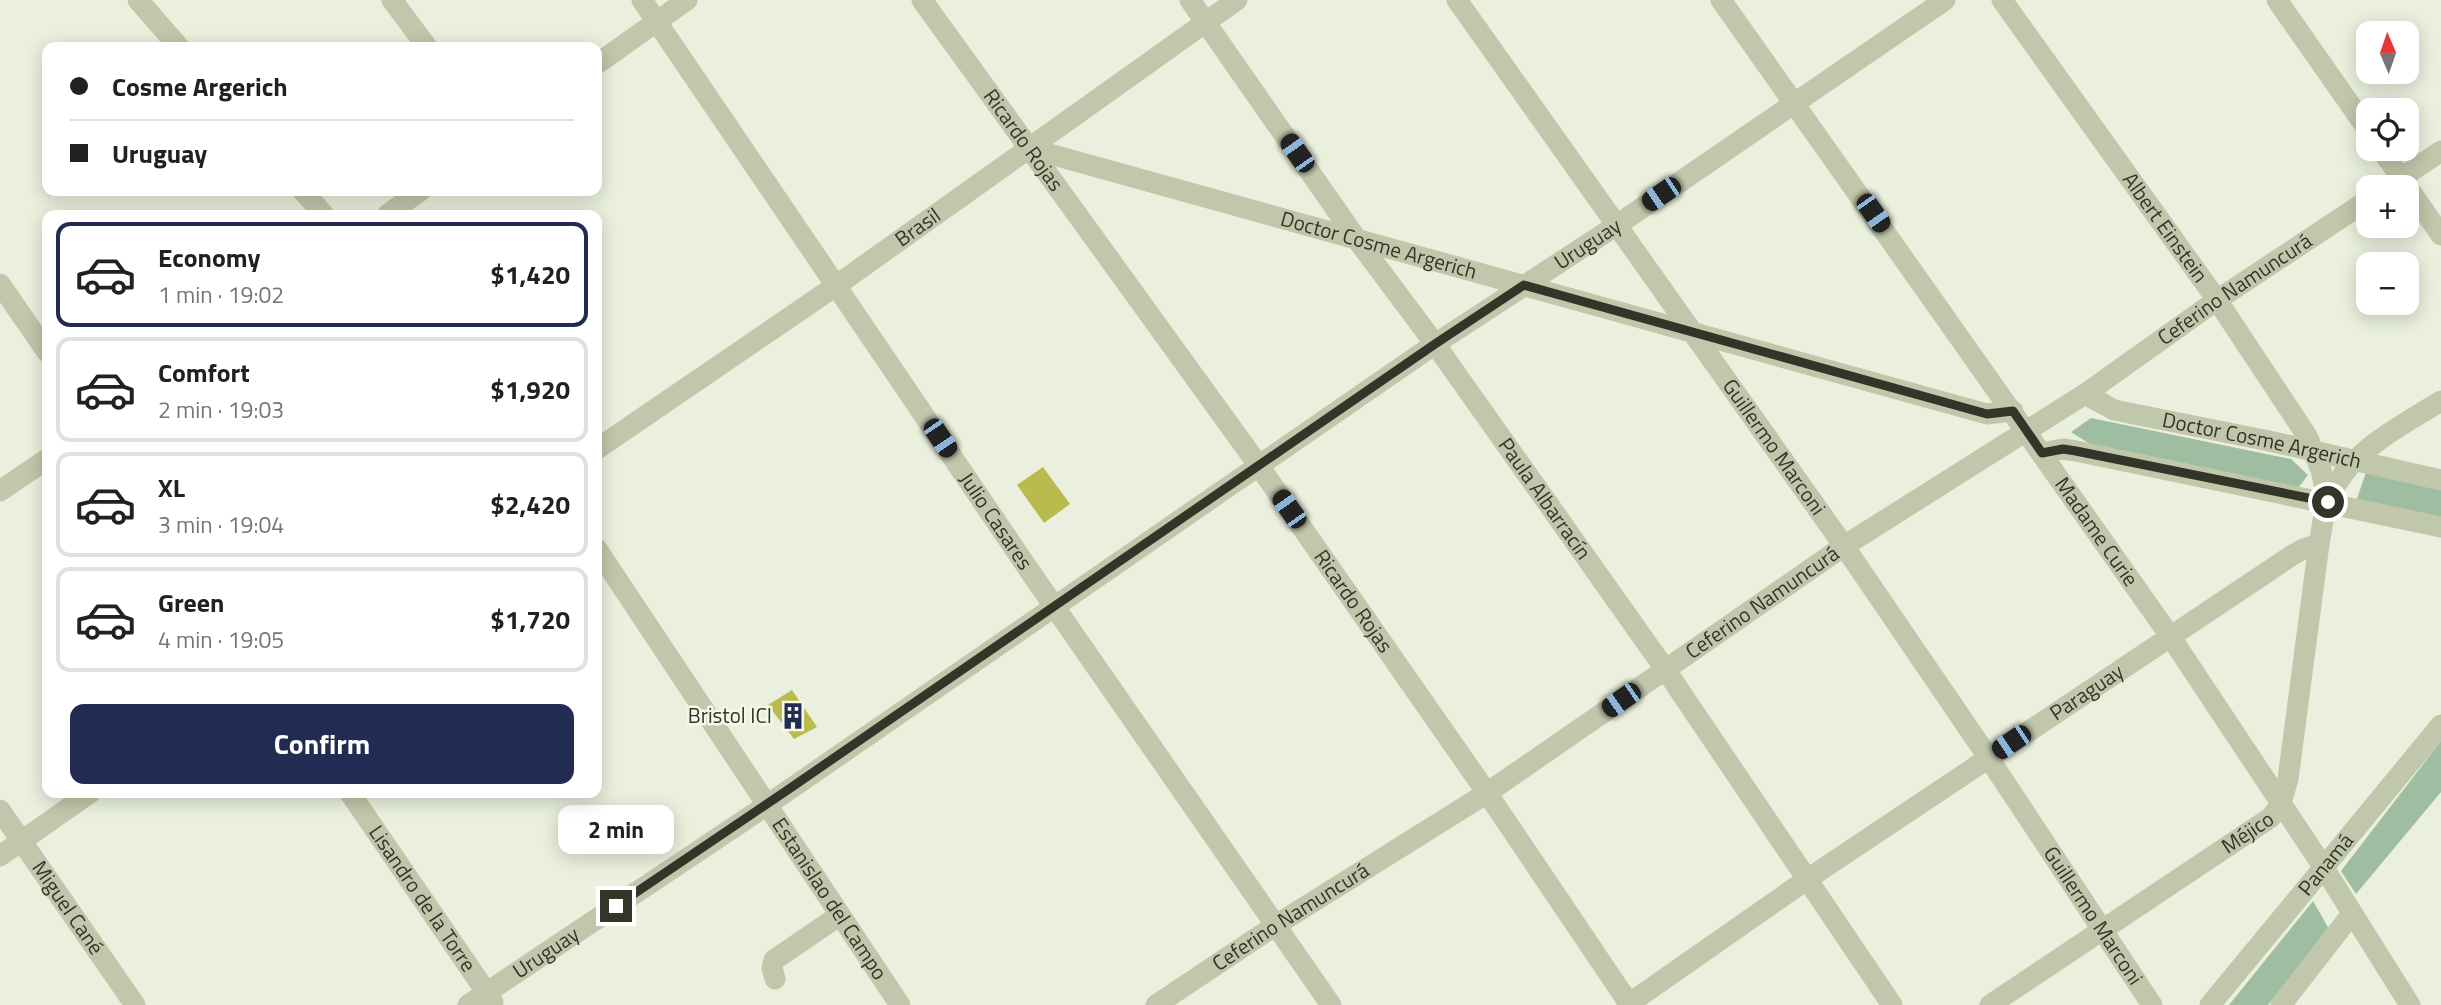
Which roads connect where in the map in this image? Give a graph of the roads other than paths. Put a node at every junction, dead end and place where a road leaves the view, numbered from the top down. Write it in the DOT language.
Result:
graph roads {
  1 [pos="138,0"];
  2 [pos="392,0"];
  3 [pos="642,0"];
  4 [pos="687,0"];
  5 [pos="922,0"];
  6 [pos="1190,0"];
  7 [pos="1237,0"];
  8 [pos="1457,0"];
  9 [pos="1721,0"];
  10 [pos="1945,0"];
  11 [pos="2002,0"];
  12 [pos="2277,0"];
  13 [pos="657,22"];
  14 [pos="1206,22"];
  15 [pos="175,42"];
  16 [pos="423,42"];
  17 [pos="602,60"];
  18 [pos="1796,103"];
  19 [pos="2356,113"];
  20 [pos="1028,148"];
  21 [pos="2441,151"];
  22 [pos="2406,175"];
  23 [pos="307,196"];
  24 [pos="413,196"];
  25 [pos="2356,209"];
  26 [pos="320,210"];
  27 [pos="394,210"];
  28 [pos="2419,210"];
  29 [pos="1617,225"];
  30 [pos="2441,234"];
  31 [pos="1358,241"];
  32 [pos="0,284"];
  33 [pos="837,285"];
  34 [pos="1524,285"];
  35 [pos="2217,300"];
  36 [pos="1693,333"];
  37 [pos="1435,344"];
  38 [pos="42,345"];
  39 [pos="2085,394"];
  40 [pos="2441,401"];
  41 [pos="2013,411"];
  42 [pos="2028,432"];
  43 [pos="602,446"];
  44 [pos="2315,452"];
  45 [pos="2042,453"];
  46 [pos="2354,461"];
  47 [pos="42,462"];
  48 [pos="1259,466"];
  49 [pos="2441,480"];
  50 [pos="0,491"];
  51 [pos="2328,502"];
  52 [pos="2441,527"];
  53 [pos="2319,544"];
  54 [pos="1844,546"];
  55 [pos="602,556"];
  56 [pos="1056,605"];
  57 [pos="2170,636"];
  58 [pos="1665,669"];
  59 [pos="2441,725"];
  60 [pos="1988,757"];
  61 [pos="1487,793"];
  62 [pos="83,798"];
  63 [pos="353,798"];
  64 [pos="767,804"];
  65 [pos="2280,806"];
  66 [pos="0,810"];
  67 [pos="22,841"];
  68 [pos="0,856"];
  69 [pos="2324,869"];
  70 [pos="1809,878"];
  71 [pos="840,915"];
  72 [pos="2351,915"];
  73 [pos="1276,925"];
  74 [pos="2102,930"];
  75 [pos="775,979"];
  76 [pos="483,1001"];
  77 [pos="1629,1004"];
  78 [pos="135,1005"];
  79 [pos="900,1005"];
  80 [pos="1156,1005"];
  81 [pos="1331,1005"];
  82 [pos="1892,1005"];
  83 [pos="1990,1005"];
  84 [pos="2152,1005"];
  85 [pos="2210,1005"];
  86 [pos="2281,1005"];
  87 [pos="2410,1005"];
  1 -- 15 [label="street"];
  2 -- 16 [label="street"];
  3 -- 13 [label="street, Julio Casares"];
  4 -- 13 [label="street"];
  5 -- 20 [label="street, Ricardo Rojas"];
  6 -- 14 [label="street, Paula Albarracín"];
  7 -- 14 [label="street, Brasil"];
  8 -- 29 [label="street, Guillermo Marconi"];
  9 -- 18 [label="street, Madame Curie"];
  10 -- 18 [label="street, Uruguay"];
  11 -- 35 [label="street, Albert Einstein"];
  12 -- 19 [label="street"];
  13 -- 17 [label="street"];
  13 -- 33 [label="street, Julio Casares"];
  14 -- 20 [label="street, Brasil"];
  14 -- 31 [label="street, Paula Albarracín"];
  18 -- 29 [label="street, Uruguay"];
  18 -- 41 [label="street, Madame Curie"];
  20 -- 31 [label="street, Doctor Cosme Argerich"];
  20 -- 33 [label="street, Brasil"];
  20 -- 48 [label="street, Ricardo Rojas"];
  21 -- 22 [label="street"];
  23 -- 26 [label="street"];
  24 -- 27 [label="street"];
  25 -- 35 [label="street, Ceferino Namuncurá"];
  28 -- 30 [label="street"];
  29 -- 34 [label="street, Uruguay"];
  29 -- 36 [label="street, Guillermo Marconi"];
  31 -- 34 [label="street, Doctor Cosme Argerich"];
  31 -- 37 [label="street, Paula Albarracín"];
  32 -- 38 [label="street"];
  33 -- 43 [label="street, Brasil"];
  33 -- 56 [label="street, Julio Casares"];
  34 -- 36 [label="street, Doctor Cosme Argerich"];
  34 -- 37 [label="street, Uruguay"];
  35 -- 39 [label="street, Ceferino Namuncurá"];
  35 -- 44 [label="street, Albert Einstein"];
  36 -- 41 [label="street, Doctor Cosme Argerich"];
  36 -- 54 [label="street, Guillermo Marconi"];
  37 -- 48 [label="street, Uruguay"];
  37 -- 58 [label="street, Paula Albarracín"];
  39 -- 42 [label="street, Ceferino Namuncurá"];
  39 -- 44 [label="street, Doctor Cosme Argerich"];
  40 -- 46 [label="street"];
  41 -- 42 [label="street, Madame Curie"];
  42 -- 45 [label="street, Madame Curie"];
  42 -- 54 [label="street, Ceferino Namuncurá"];
  44 -- 46 [label="street, Doctor Cosme Argerich"];
  44 -- 51 [label="street, Albert Einstein"];
  45 -- 51 [label="street"];
  45 -- 57 [label="street, Madame Curie"];
  46 -- 49 [label="street, Doctor Cosme Argerich"];
  46 -- 51 [label="street"];
  47 -- 50 [label="street"];
  48 -- 56 [label="street, Uruguay"];
  48 -- 61 [label="street, Ricardo Rojas"];
  51 -- 52 [label="street"];
  51 -- 53 [label="street"];
  53 -- 57 [label="street, Paraguay"];
  53 -- 65 [label="street, Méjico"];
  54 -- 58 [label="street, Ceferino Namuncurá"];
  54 -- 60 [label="street, Guillermo Marconi"];
  55 -- 64 [label="street, Estanislao del Campo"];
  56 -- 64 [label="street, Uruguay"];
  56 -- 73 [label="street, Julio Casares"];
  57 -- 60 [label="street, Paraguay"];
  57 -- 65 [label="street, Madame Curie"];
  58 -- 61 [label="street, Ceferino Namuncurá"];
  58 -- 70 [label="street, Paula Albarracín"];
  59 -- 69 [label="street, Panamá"];
  60 -- 70 [label="street, Paraguay"];
  60 -- 74 [label="street, Guillermo Marconi"];
  61 -- 73 [label="street, Ceferino Namuncurá"];
  61 -- 77 [label="street, Ricardo Rojas"];
  62 -- 67 [label="street"];
  63 -- 76 [label="street, Lisandro de la Torre"];
  64 -- 71 [label="street, Estanislao del Campo"];
  64 -- 76 [label="street, Uruguay"];
  65 -- 69 [label="street, Madame Curie"];
  65 -- 74 [label="street, Méjico"];
  66 -- 67 [label="street, Miguel Cané"];
  67 -- 68 [label="street"];
  67 -- 78 [label="street, Miguel Cané"];
  69 -- 72 [label="street, Madame Curie"];
  69 -- 85 [label="street, Panamá"];
  70 -- 77 [label="street, Paraguay"];
  70 -- 82 [label="street, Paula Albarracín"];
  71 -- 75 [label="street"];
  71 -- 79 [label="street, Estanislao del Campo"];
  72 -- 86 [label="street"];
  72 -- 87 [label="street, Madame Curie"];
  73 -- 80 [label="street, Ceferino Namuncurá"];
  73 -- 81 [label="street, Julio Casares"];
  74 -- 83 [label="street, Méjico"];
  74 -- 84 [label="street, Guillermo Marconi"];
}
